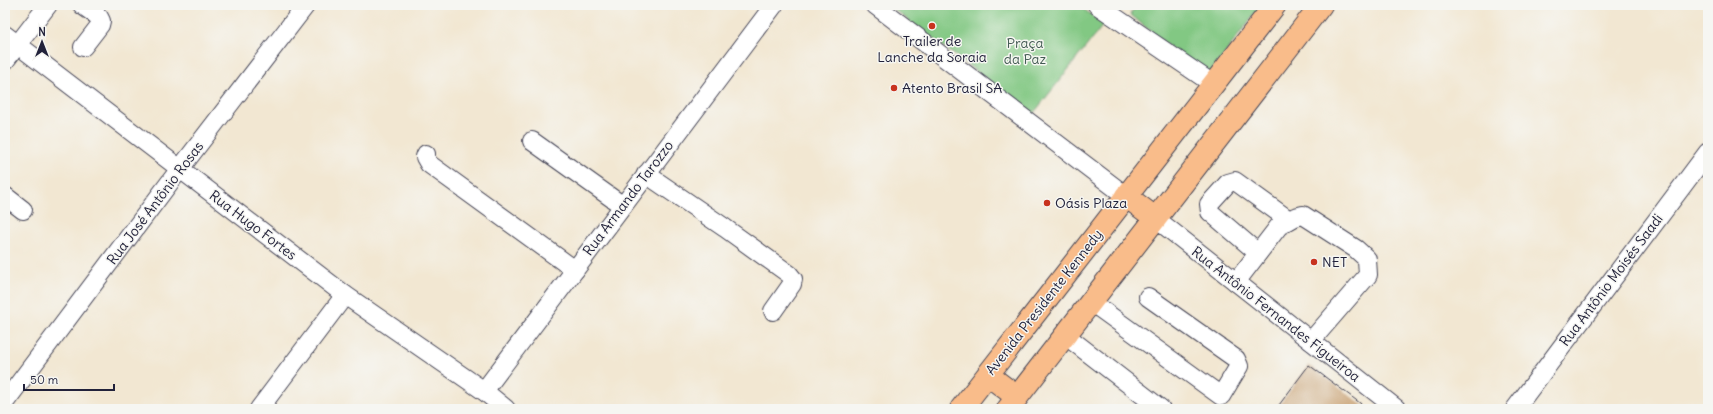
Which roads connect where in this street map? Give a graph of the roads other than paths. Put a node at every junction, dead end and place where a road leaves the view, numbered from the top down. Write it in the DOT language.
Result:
graph roads {
  1 [pos="48,5"];
  2 [pos="82,5"];
  3 [pos="306,5"];
  4 [pos="774,5"];
  5 [pos="875,5"];
  6 [pos="1097,5"];
  7 [pos="1275,5"];
  8 [pos="1320,5"];
  9 [pos="1120,12"];
  10 [pos="11,40"];
  11 [pos="83,47"];
  12 [pos="5,61"];
  13 [pos="1214,84"];
  14 [pos="1237,112"];
  15 [pos="532,141"];
  16 [pos="1708,152"];
  17 [pos="426,154"];
  18 [pos="179,170"];
  19 [pos="646,174"];
  20 [pos="5,196"];
  21 [pos="1126,196"];
  22 [pos="623,206"];
  23 [pos="23,210"];
  24 [pos="1155,218"];
  25 [pos="1289,220"];
  26 [pos="1258,253"];
  27 [pos="575,270"];
  28 [pos="1236,282"];
  29 [pos="345,295"];
  30 [pos="1148,297"];
  31 [pos="1091,302"];
  32 [pos="773,311"];
  33 [pos="1065,335"];
  34 [pos="1311,341"];
  35 [pos="988,375"];
  36 [pos="484,391"];
  37 [pos="5,402"];
  38 [pos="1013,403"];
  39 [pos="1217,403"];
  40 [pos="259,409"];
  41 [pos="506,409"];
  42 [pos="961,409"];
  43 [pos="1161,409"];
  44 [pos="1397,409"];
  45 [pos="1515,409"];
  1 -- 10 [label="street"];
  2 -- 11 [label="street"];
  3 -- 18 [label="street, Rua José Antônio Rosas"];
  4 -- 19 [label="street, Rua Armando Tarozzo"];
  5 -- 21 [label="street"];
  6 -- 9 [label="street"];
  7 -- 13 [label="main road, Avenida Presidente Kennedy"];
  8 -- 14 [label="main road"];
  9 -- 13 [label="street"];
  10 -- 12 [label="street"];
  10 -- 18 [label="street, Rua Hugo Fortes"];
  13 -- 14 [label="main road"];
  13 -- 21 [label="main road, Avenida Presidente Kennedy"];
  14 -- 24 [label="main road"];
  15 -- 22 [label="street"];
  16 -- 45 [label="street, Rua Antônio Moisés Saadi"];
  17 -- 27 [label="street"];
  18 -- 29 [label="street, Rua Hugo Fortes"];
  18 -- 37 [label="street, Rua José Antônio Rosas"];
  19 -- 22 [label="street, Rua Armando Tarozzo"];
  19 -- 32 [label="street"];
  20 -- 23 [label="street"];
  21 -- 24 [label="main road"];
  21 -- 35 [label="main road, Avenida Presidente Kennedy"];
  22 -- 27 [label="street, Rua Armando Tarozzo"];
  24 -- 28 [label="street, Rua Antônio Fernandes Figueiroa"];
  24 -- 31 [label="main road"];
  25 -- 26 [label="street"];
  25 -- 26 [label="street"];
  25 -- 34 [label="street"];
  26 -- 28 [label="street"];
  27 -- 36 [label="street, Rua Armando Tarozzo"];
  28 -- 34 [label="street, Rua Antônio Fernandes Figueiroa"];
  29 -- 36 [label="street, Rua Hugo Fortes"];
  29 -- 40 [label="street"];
  30 -- 39 [label="street"];
  31 -- 33 [label="main road"];
  31 -- 39 [label="street"];
  33 -- 38 [label="main road"];
  33 -- 43 [label="street"];
  34 -- 44 [label="street, Rua Antônio Fernandes Figueiroa"];
  35 -- 38 [label="main road"];
  35 -- 42 [label="main road, Avenida Presidente Kennedy"];
  36 -- 41 [label="street, Rua Hugo Fortes"];
}
